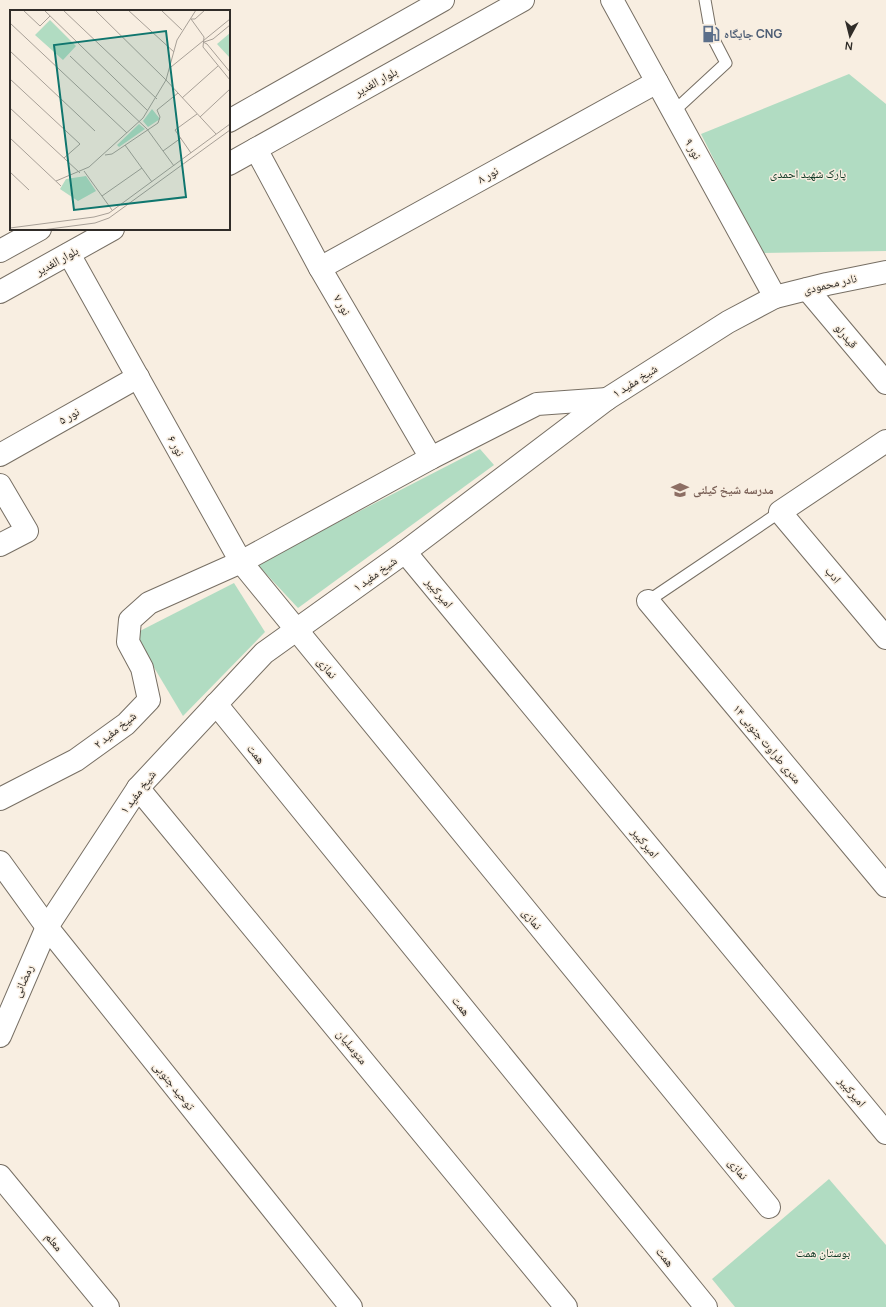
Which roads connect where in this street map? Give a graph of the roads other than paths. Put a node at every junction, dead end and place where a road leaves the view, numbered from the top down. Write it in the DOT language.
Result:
graph roads {
  1 [pos="443,0"];
  2 [pos="523,0"];
  3 [pos="612,0"];
  4 [pos="705,0"];
  5 [pos="657,82"];
  6 [pos="673,112"];
  7 [pos="230,121"];
  8 [pos="256,149"];
  9 [pos="230,163"];
  10 [pos="38,230"];
  11 [pos="111,230"];
  12 [pos="0,252"];
  13 [pos="69,254"];
  14 [pos="320,268"];
  15 [pos="886,272"];
  16 [pos="807,289"];
  17 [pos="0,292"];
  18 [pos="775,297"];
  19 [pos="138,377"];
  20 [pos="886,383"];
  21 [pos="607,399"];
  22 [pos="886,441"];
  23 [pos="0,455"];
  24 [pos="431,458"];
  25 [pos="0,485"];
  26 [pos="780,512"];
  27 [pos="0,545"];
  28 [pos="405,552"];
  29 [pos="241,562"];
  30 [pos="648,602"];
  31 [pos="296,630"];
  32 [pos="886,638"];
  33 [pos="216,704"];
  34 [pos="138,788"];
  35 [pos="0,799"];
  36 [pos="0,862"];
  37 [pos="886,886"];
  38 [pos="47,927"];
  39 [pos="2,1026"];
  40 [pos="886,1133"];
  41 [pos="0,1176"];
  42 [pos="769,1208"];
  43 [pos="108,1307"];
  44 [pos="351,1307"];
  45 [pos="566,1307"];
  46 [pos="706,1307"];
  1 -- 7 [label="street"];
  2 -- 8 [label="street, بلوار الغدیر"];
  3 -- 5 [label="street, نور ۹"];
  4 -- 6 [label="lane"];
  5 -- 6 [label="street, نور ۹"];
  5 -- 14 [label="street, نور ۸"];
  6 -- 18 [label="street, نور ۹"];
  8 -- 9 [label="street, بلوار الغدیر"];
  8 -- 14 [label="street, نور ۷"];
  10 -- 12 [label="street"];
  11 -- 13 [label="street, بلوار الغدیر"];
  13 -- 17 [label="street, بلوار الغدیر"];
  13 -- 19 [label="street, نور ۶"];
  14 -- 24 [label="street, نور ۷"];
  15 -- 16 [label="street, نادر محمودی"];
  16 -- 18 [label="street, نادر محمودی"];
  16 -- 20 [label="street, قیدرلو"];
  18 -- 21 [label="street, شیخ مفید ۱"];
  19 -- 23 [label="street, نور ۵"];
  19 -- 29 [label="street, نور ۶"];
  21 -- 24 [label="street"];
  21 -- 28 [label="street, شیخ مفید ۱"];
  22 -- 26 [label="street"];
  24 -- 29 [label="street"];
  25 -- 27 [label="street"];
  26 -- 30 [label="lane"];
  26 -- 32 [label="street, ادب"];
  28 -- 31 [label="street, شیخ مفید ۱"];
  28 -- 40 [label="street, امیرکبیر"];
  29 -- 31 [label="street, نور ۶"];
  29 -- 35 [label="street, شیخ مفید ۲"];
  30 -- 37 [label="street, ۱۴ متری طراوت جنوبی"];
  31 -- 33 [label="street, شیخ مفید ۱"];
  31 -- 42 [label="street, نمازی"];
  33 -- 34 [label="street, شیخ مفید ۱"];
  33 -- 46 [label="street, همت"];
  34 -- 38 [label="street, شیخ مفید ۱"];
  34 -- 45 [label="street, متوسلیان"];
  36 -- 38 [label="street, توحید جنوبی"];
  38 -- 39 [label="street, رمضانی"];
  38 -- 44 [label="street, توحید جنوبی"];
  41 -- 43 [label="street, معلم"];
}
